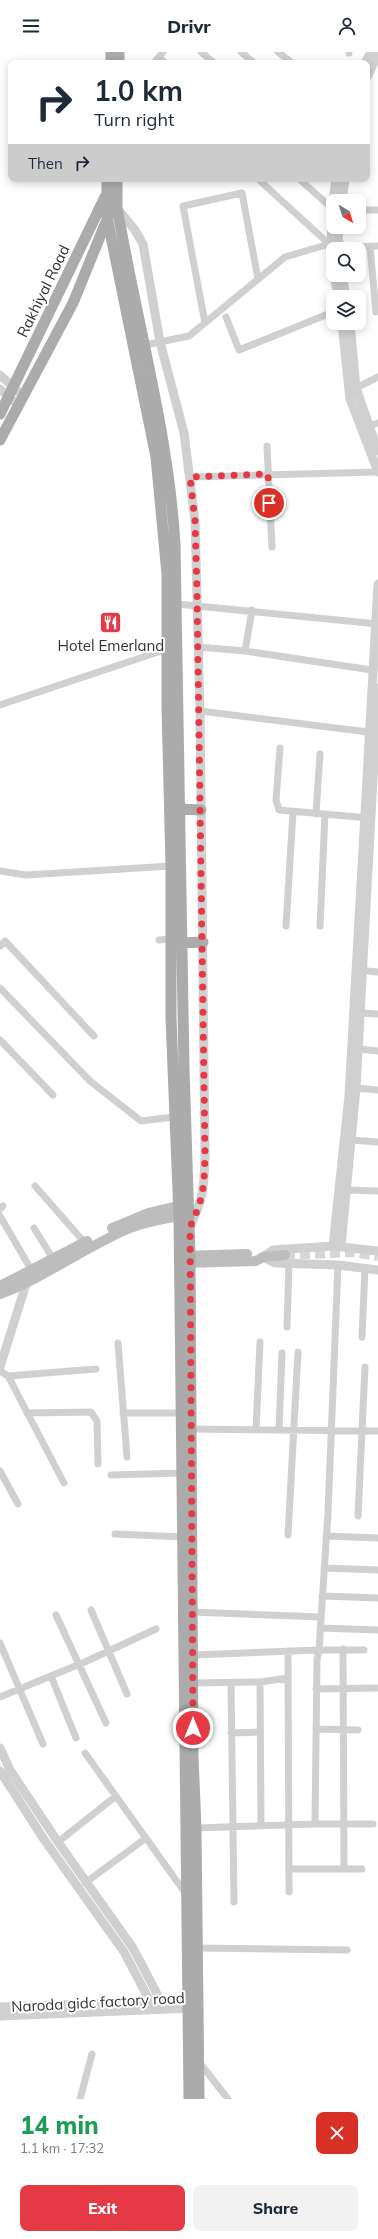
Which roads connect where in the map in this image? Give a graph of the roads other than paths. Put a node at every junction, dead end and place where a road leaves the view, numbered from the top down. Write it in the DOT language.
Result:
graph roads {
  1 [pos="201,52"];
  2 [pos="241,52"];
  3 [pos="278,52"];
  4 [pos="378,54"];
  5 [pos="210,60"];
  6 [pos="250,60"];
  7 [pos="288,60"];
  8 [pos="370,71"];
  9 [pos="113,182"];
  10 [pos="114,182"];
  11 [pos="261,182"];
  12 [pos="301,182"];
  13 [pos="336,182"];
  14 [pos="345,182"];
  15 [pos="334,194"];
  16 [pos="343,194"];
  17 [pos="106,196"];
  18 [pos="326,204"];
  19 [pos="117,208"];
  20 [pos="366,210"];
  21 [pos="378,210"];
  22 [pos="107,217"];
  23 [pos="329,242"];
  24 [pos="374,246"];
  25 [pos="326,248"];
  26 [pos="258,280"];
  27 [pos="376,312"];
  28 [pos="326,315"];
  29 [pos="226,317"];
  30 [pos="205,323"];
  31 [pos="343,330"];
  32 [pos="351,330"];
  33 [pos="160,342"];
  34 [pos="145,345"];
  35 [pos="0,375"];
  36 [pos="378,377"];
  37 [pos="356,388"];
  38 [pos="0,389"];
  39 [pos="10,393"];
  40 [pos="20,401"];
  41 [pos="0,414"];
  42 [pos="378,423"];
  43 [pos="368,426"];
  44 [pos="0,440"];
  45 [pos="266,446"];
  46 [pos="378,451"];
  47 [pos="378,472"];
  48 [pos="268,474"];
  49 [pos="190,477"];
  50 [pos="272,547"];
  51 [pos="378,584"];
  52 [pos="177,604"];
  53 [pos="198,606"];
  54 [pos="252,610"];
  55 [pos="376,624"];
  56 [pos="198,647"];
  57 [pos="167,649"];
  58 [pos="245,651"];
  59 [pos="372,670"];
  60 [pos="378,688"];
  61 [pos="0,705"];
  62 [pos="200,711"];
  63 [pos="368,732"];
  64 [pos="280,748"];
  65 [pos="320,754"];
  66 [pos="180,810"];
  67 [pos="201,810"];
  68 [pos="293,812"];
  69 [pos="316,814"];
  70 [pos="325,814"];
  71 [pos="367,818"];
  72 [pos="171,866"];
  73 [pos="0,871"];
  74 [pos="286,926"];
  75 [pos="320,926"];
  76 [pos="171,939"];
  77 [pos="159,940"];
  78 [pos="203,942"];
  79 [pos="182,943"];
  80 [pos="0,946"];
  81 [pos="359,970"];
  82 [pos="378,972"];
  83 [pos="0,988"];
  84 [pos="360,1013"];
  85 [pos="378,1014"];
  86 [pos="94,1036"];
  87 [pos="0,1040"];
  88 [pos="358,1049"];
  89 [pos="378,1051"];
  90 [pos="356,1088"];
  91 [pos="378,1090"];
  92 [pos="53,1094"];
  93 [pos="174,1117"];
  94 [pos="351,1140"];
  95 [pos="378,1142"];
  96 [pos="35,1186"];
  97 [pos="346,1190"];
  98 [pos="378,1190"];
  99 [pos="184,1210"];
  100 [pos="0,1216"];
  101 [pos="190,1227"];
  102 [pos="34,1228"];
  103 [pos="85,1242"];
  104 [pos="337,1246"];
  105 [pos="378,1251"];
  106 [pos="263,1258"];
  107 [pos="185,1259"];
  108 [pos="53,1260"];
  109 [pos="287,1260"];
  110 [pos="338,1265"];
  111 [pos="366,1268"];
  112 [pos="378,1270"];
  113 [pos="28,1276"];
  114 [pos="0,1286"];
  115 [pos="0,1294"];
  116 [pos="287,1327"];
  117 [pos="362,1337"];
  118 [pos="260,1342"];
  119 [pos="118,1343"];
  120 [pos="298,1352"];
  121 [pos="282,1353"];
  122 [pos="0,1367"];
  123 [pos="366,1367"];
  124 [pos="96,1369"];
  125 [pos="0,1371"];
  126 [pos="8,1376"];
  127 [pos="27,1413"];
  128 [pos="123,1413"];
  129 [pos="181,1413"];
  130 [pos="190,1429"];
  131 [pos="256,1430"];
  132 [pos="279,1430"];
  133 [pos="294,1430"];
  134 [pos="331,1430"];
  135 [pos="362,1430"];
  136 [pos="378,1431"];
  137 [pos="127,1457"];
  138 [pos="98,1464"];
  139 [pos="0,1471"];
  140 [pos="182,1473"];
  141 [pos="111,1475"];
  142 [pos="64,1482"];
  143 [pos="18,1504"];
  144 [pos="358,1516"];
  145 [pos="115,1534"];
  146 [pos="288,1535"];
  147 [pos="326,1536"];
  148 [pos="183,1537"];
  149 [pos="378,1538"];
  150 [pos="324,1568"];
  151 [pos="378,1570"];
  152 [pos="322,1596"];
  153 [pos="378,1598"];
  154 [pos="91,1610"];
  155 [pos="192,1612"];
  156 [pos="56,1615"];
  157 [pos="321,1618"];
  158 [pos="320,1628"];
  159 [pos="156,1629"];
  160 [pos="378,1630"];
  161 [pos="0,1643"];
  162 [pos="343,1649"];
  163 [pos="319,1650"];
  164 [pos="364,1650"];
  165 [pos="108,1651"];
  166 [pos="288,1651"];
  167 [pos="193,1655"];
  168 [pos="79,1664"];
  169 [pos="51,1676"];
  170 [pos="288,1678"];
  171 [pos="260,1682"];
  172 [pos="193,1683"];
  173 [pos="231,1683"];
  174 [pos="378,1688"];
  175 [pos="20,1689"];
  176 [pos="316,1689"];
  177 [pos="342,1690"];
  178 [pos="127,1694"];
  179 [pos="0,1697"];
  180 [pos="106,1723"];
  181 [pos="316,1729"];
  182 [pos="342,1730"];
  183 [pos="358,1730"];
  184 [pos="260,1732"];
  185 [pos="231,1733"];
  186 [pos="76,1738"];
  187 [pos="44,1744"];
  188 [pos="0,1748"];
  189 [pos="85,1753"];
  190 [pos="0,1771"];
  191 [pos="116,1796"];
  192 [pos="315,1824"];
  193 [pos="344,1824"];
  194 [pos="373,1824"];
  195 [pos="261,1825"];
  196 [pos="288,1825"];
  197 [pos="233,1826"];
  198 [pos="196,1828"];
  199 [pos="146,1838"];
  200 [pos="58,1842"];
  201 [pos="289,1869"];
  202 [pos="344,1869"];
  203 [pos="362,1870"];
  204 [pos="85,1882"];
  205 [pos="289,1892"];
  206 [pos="186,1894"];
  207 [pos="234,1902"];
  208 [pos="196,1948"];
  209 [pos="348,1950"];
  210 [pos="192,2003"];
  211 [pos="163,2005"];
  212 [pos="152,2006"];
  213 [pos="0,2007"];
  214 [pos="0,2016"];
  215 [pos="92,2054"];
  216 [pos="198,2060"];
  217 [pos="80,2099"];
  218 [pos="189,2099"];
  219 [pos="199,2099"];
  220 [pos="228,2099"];
  1 -- 5 [label="street"];
  2 -- 6 [label="street"];
  3 -- 7 [label="street"];
  4 -- 8 [label="street"];
  9 -- 17 [label="main road"];
  10 -- 19 [label="main road"];
  11 -- 23 [label="street"];
  12 -- 18 [label="street"];
  13 -- 15 [label="street"];
  14 -- 16 [label="street"];
  17 -- 22 [label="main road"];
  17 -- 39 [label="main road, Rakhiyal Road"];
  19 -- 22 [label="main road"];
  19 -- 33 [label="street"];
  19 -- 34 [label="main road"];
  20 -- 21 [label="street"];
  22 -- 40 [label="main road"];
  22 -- 57 [label="main road"];
  24 -- 27 [label="street"];
  25 -- 26 [label="street"];
  26 -- 30 [label="street"];
  26 -- 30 [label="street"];
  28 -- 29 [label="street"];
  30 -- 33 [label="street"];
  31 -- 47 [label="street"];
  32 -- 37 [label="street"];
  33 -- 34 [label="street"];
  33 -- 49 [label="street"];
  34 -- 52 [label="main road"];
  35 -- 39 [label="street"];
  36 -- 37 [label="street"];
  37 -- 43 [label="street"];
  38 -- 39 [label="street"];
  39 -- 40 [label="street"];
  39 -- 41 [label="main road, Rakhiyal Road"];
  40 -- 44 [label="main road"];
  42 -- 43 [label="street"];
  43 -- 46 [label="street"];
  45 -- 48 [label="street"];
  47 -- 48 [label="street"];
  48 -- 49 [label="street"];
  48 -- 50 [label="street"];
  49 -- 53 [label="street"];
  51 -- 55 [label="street"];
  52 -- 53 [label="street"];
  52 -- 66 [label="main road"];
  53 -- 54 [label="street"];
  53 -- 56 [label="street"];
  54 -- 55 [label="street"];
  54 -- 58 [label="street"];
  55 -- 59 [label="street"];
  56 -- 58 [label="street"];
  56 -- 62 [label="street"];
  57 -- 61 [label="street"];
  57 -- 72 [label="main road"];
  58 -- 59 [label="street"];
  59 -- 63 [label="street"];
  60 -- 71 [label="street"];
  62 -- 63 [label="street"];
  62 -- 67 [label="street"];
  63 -- 71 [label="street"];
  64 -- 68 [label="street"];
  65 -- 69 [label="street"];
  66 -- 67 [label="main road"];
  66 -- 79 [label="main road"];
  67 -- 78 [label="street"];
  68 -- 69 [label="street"];
  68 -- 74 [label="street"];
  69 -- 70 [label="street"];
  70 -- 71 [label="street"];
  70 -- 75 [label="street"];
  71 -- 81 [label="street"];
  72 -- 73 [label="street"];
  72 -- 76 [label="main road"];
  76 -- 77 [label="street"];
  76 -- 93 [label="main road"];
  78 -- 79 [label="main road"];
  78 -- 101 [label="street"];
  79 -- 99 [label="main road"];
  80 -- 86 [label="street"];
  81 -- 82 [label="street"];
  81 -- 84 [label="street"];
  81 -- 104 [label="street"];
  83 -- 93 [label="street"];
  84 -- 85 [label="street"];
  84 -- 88 [label="street"];
  87 -- 92 [label="street"];
  88 -- 89 [label="street"];
  88 -- 90 [label="street"];
  90 -- 91 [label="street"];
  90 -- 94 [label="street"];
  93 -- 99 [label="main road"];
  94 -- 95 [label="street"];
  94 -- 97 [label="street"];
  96 -- 103 [label="street"];
  97 -- 98 [label="street"];
  97 -- 104 [label="street"];
  99 -- 101 [label="main road"];
  99 -- 103 [label="main road"];
  99 -- 107 [label="main road"];
  99 -- 113 [label="main road"];
  100 -- 113 [label="street"];
  101 -- 107 [label="main road"];
  102 -- 108 [label="street"];
  103 -- 108 [label="main road"];
  104 -- 105 [label="street"];
  104 -- 106 [label="street"];
  106 -- 107 [label="main road"];
  106 -- 109 [label="main road"];
  107 -- 129 [label="main road"];
  107 -- 130 [label="main road"];
  108 -- 113 [label="main road"];
  109 -- 110 [label="street"];
  109 -- 116 [label="street"];
  110 -- 111 [label="street"];
  110 -- 134 [label="street"];
  111 -- 112 [label="street"];
  111 -- 117 [label="street"];
  113 -- 114 [label="main road"];
  113 -- 115 [label="main road"];
  113 -- 122 [label="street"];
  118 -- 131 [label="street"];
  119 -- 128 [label="street"];
  120 -- 133 [label="street"];
  121 -- 132 [label="street"];
  123 -- 135 [label="street"];
  124 -- 126 [label="street"];
  125 -- 126 [label="street"];
  126 -- 127 [label="street"];
  127 -- 138 [label="street"];
  127 -- 142 [label="street"];
  128 -- 129 [label="street"];
  128 -- 137 [label="street"];
  129 -- 140 [label="main road"];
  130 -- 131 [label="street"];
  130 -- 155 [label="main road"];
  131 -- 132 [label="street"];
  132 -- 133 [label="street"];
  133 -- 134 [label="street"];
  133 -- 146 [label="street"];
  134 -- 135 [label="street"];
  134 -- 147 [label="street"];
  135 -- 136 [label="street"];
  135 -- 144 [label="street"];
  139 -- 143 [label="street"];
  140 -- 141 [label="street"];
  140 -- 148 [label="main road"];
  145 -- 148 [label="street"];
  147 -- 149 [label="street"];
  147 -- 150 [label="street"];
  148 -- 206 [label="main road"];
  150 -- 151 [label="street"];
  150 -- 152 [label="street"];
  152 -- 153 [label="street"];
  152 -- 157 [label="street"];
  154 -- 165 [label="street"];
  155 -- 157 [label="street"];
  155 -- 167 [label="main road"];
  156 -- 168 [label="street"];
  157 -- 158 [label="street"];
  158 -- 160 [label="street"];
  158 -- 163 [label="street"];
  159 -- 165 [label="street"];
  161 -- 175 [label="street"];
  162 -- 163 [label="street"];
  162 -- 164 [label="street"];
  162 -- 177 [label="street"];
  163 -- 166 [label="street"];
  163 -- 176 [label="street"];
  165 -- 168 [label="street"];
  165 -- 178 [label="street"];
  166 -- 167 [label="street"];
  166 -- 170 [label="street"];
  167 -- 172 [label="main road"];
  168 -- 169 [label="street"];
  168 -- 180 [label="street"];
  169 -- 175 [label="street"];
  169 -- 186 [label="street"];
  170 -- 171 [label="street"];
  170 -- 196 [label="street"];
  171 -- 173 [label="street"];
  171 -- 184 [label="street"];
  172 -- 173 [label="street"];
  172 -- 198 [label="main road"];
  173 -- 185 [label="street"];
  174 -- 177 [label="street"];
  175 -- 179 [label="street"];
  175 -- 187 [label="street"];
  176 -- 177 [label="street"];
  176 -- 181 [label="street"];
  177 -- 182 [label="street"];
  181 -- 182 [label="street"];
  181 -- 192 [label="street"];
  182 -- 183 [label="street"];
  182 -- 193 [label="street"];
  184 -- 185 [label="street"];
  184 -- 195 [label="street"];
  185 -- 197 [label="street"];
  188 -- 200 [label="street"];
  189 -- 191 [label="street"];
  190 -- 212 [label="street"];
  191 -- 199 [label="street"];
  191 -- 200 [label="street"];
  192 -- 193 [label="street"];
  192 -- 196 [label="street"];
  193 -- 194 [label="street"];
  193 -- 202 [label="street"];
  195 -- 196 [label="street"];
  195 -- 197 [label="street"];
  196 -- 201 [label="street"];
  197 -- 198 [label="street"];
  197 -- 207 [label="street"];
  198 -- 208 [label="main road"];
  199 -- 204 [label="street"];
  199 -- 206 [label="street"];
  200 -- 204 [label="street"];
  201 -- 202 [label="street"];
  201 -- 205 [label="street"];
  202 -- 203 [label="street"];
  204 -- 211 [label="street"];
  206 -- 210 [label="main road"];
  208 -- 209 [label="street"];
  208 -- 210 [label="main road"];
  210 -- 211 [label="street, Naroda gidc factory road"];
  210 -- 216 [label="main road"];
  210 -- 218 [label="main road"];
  211 -- 212 [label="street, Naroda gidc factory road"];
  212 -- 213 [label="street, Naroda gidc factory road"];
  212 -- 214 [label="street, Naroda gidc factory road"];
  215 -- 217 [label="street"];
  216 -- 219 [label="main road"];
  216 -- 220 [label="street"];
}
